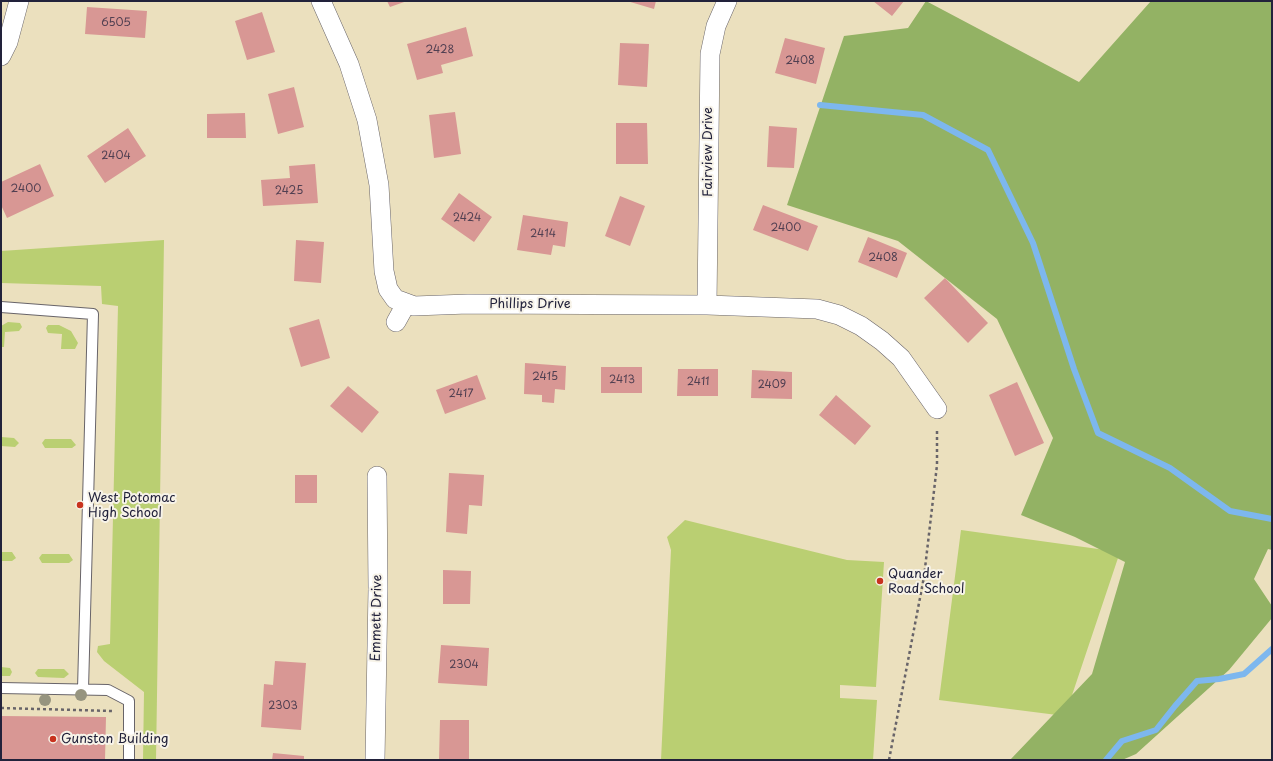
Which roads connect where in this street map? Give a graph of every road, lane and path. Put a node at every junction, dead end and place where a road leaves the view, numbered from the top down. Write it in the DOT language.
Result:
graph roads {
  1 [pos="19,1"];
  2 [pos="322,1"];
  3 [pos="727,1"];
  4 [pos="1,56"];
  5 [pos="406,304"];
  6 [pos="707,305"];
  7 [pos="1,307"];
  8 [pos="396,322"];
  9 [pos="937,408"];
  10 [pos="377,476"];
  11 [pos="1,688"];
  12 [pos="83,689"];
  13 [pos="1,708"];
  14 [pos="117,711"];
  15 [pos="129,760"];
  16 [pos="375,760"];
  17 [pos="889,760"];
  1 -- 4 [label="street"];
  2 -- 5 [label="street"];
  3 -- 6 [label="street, Fairview Drive"];
  5 -- 6 [label="street, Phillips Drive"];
  5 -- 8 [label="street"];
  6 -- 9 [label="street, Phillips Drive"];
  7 -- 12 [label="lane"];
  9 -- 17 [label="path"];
  10 -- 16 [label="street, Emmett Drive"];
  11 -- 12 [label="lane"];
  12 -- 15 [label="lane"];
  13 -- 14 [label="path"];
}
